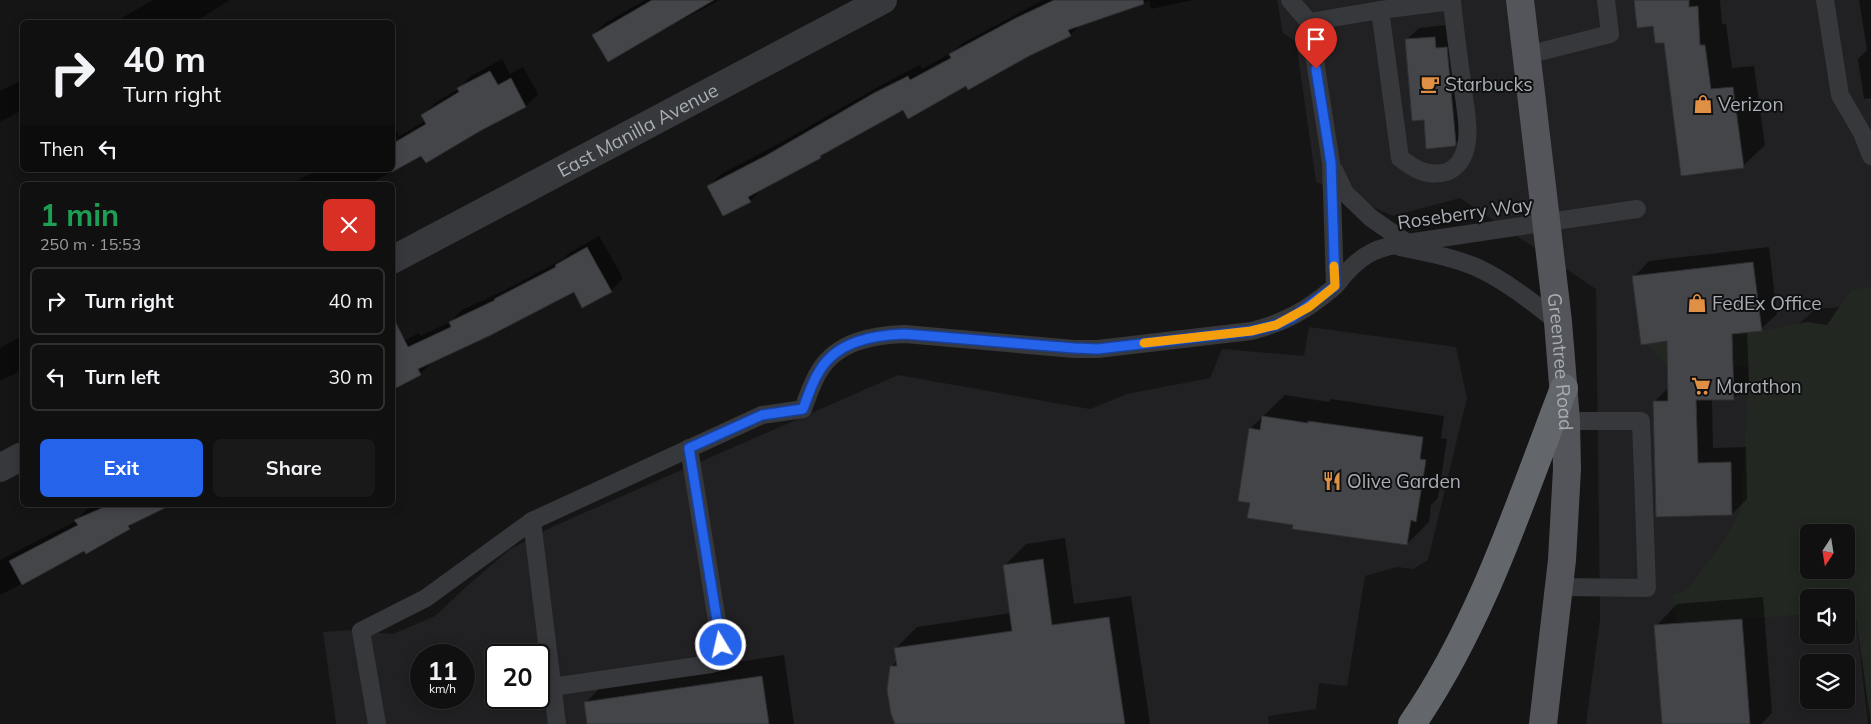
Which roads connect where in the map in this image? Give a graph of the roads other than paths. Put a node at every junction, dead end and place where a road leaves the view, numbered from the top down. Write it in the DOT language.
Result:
graph roads {
  1 [pos="883,0"];
  2 [pos="1290,0"];
  3 [pos="1520,0"];
  4 [pos="1606,0"];
  5 [pos="1825,0"];
  6 [pos="1380,10"];
  7 [pos="1309,22"];
  8 [pos="1527,55"];
  9 [pos="1871,156"];
  10 [pos="1331,163"];
  11 [pos="1637,209"];
  12 [pos="1547,222"];
  13 [pos="1398,244"];
  14 [pos="395,258"];
  15 [pos="1335,286"];
  16 [pos="1558,322"];
  17 [pos="1564,388"];
  18 [pos="1566,421"];
  19 [pos="689,448"];
  20 [pos="20,457"];
  21 [pos="0,468"];
  22 [pos="532,521"];
  23 [pos="1560,587"];
  24 [pos="552,688"];
  25 [pos="377,724"];
  26 [pos="557,724"];
  27 [pos="1412,724"];
  28 [pos="1543,724"];
  1 -- 14 [label="street, East Manilla Avenue"];
  2 -- 7 [label="lane"];
  3 -- 8 [label="main road, Greentree Road"];
  4 -- 8 [label="lane"];
  5 -- 9 [label="lane"];
  6 -- 6 [label="lane"];
  6 -- 7 [label="lane"];
  7 -- 10 [label="lane"];
  8 -- 12 [label="main road, Greentree Road"];
  10 -- 13 [label="lane"];
  10 -- 15 [label="lane"];
  11 -- 12 [label="lane, Roseberry Way"];
  12 -- 13 [label="lane, Roseberry Way"];
  12 -- 16 [label="main road, Greentree Road"];
  13 -- 15 [label="lane, Roseberry Way"];
  13 -- 16 [label="lane"];
  15 -- 19 [label="lane, Roseberry Way"];
  16 -- 17 [label="main road, Greentree Road"];
  17 -- 18 [label="main road, Greentree Road"];
  17 -- 27 [label="highway"];
  18 -- 23 [label="main road, Greentree Road"];
  18 -- 23 [label="lane"];
  19 -- 22 [label="lane"];
  19 -- 24 [label="lane"];
  20 -- 21 [label="street"];
  22 -- 24 [label="lane"];
  22 -- 25 [label="lane"];
  23 -- 28 [label="main road, Greentree Road"];
  24 -- 26 [label="lane"];
}
